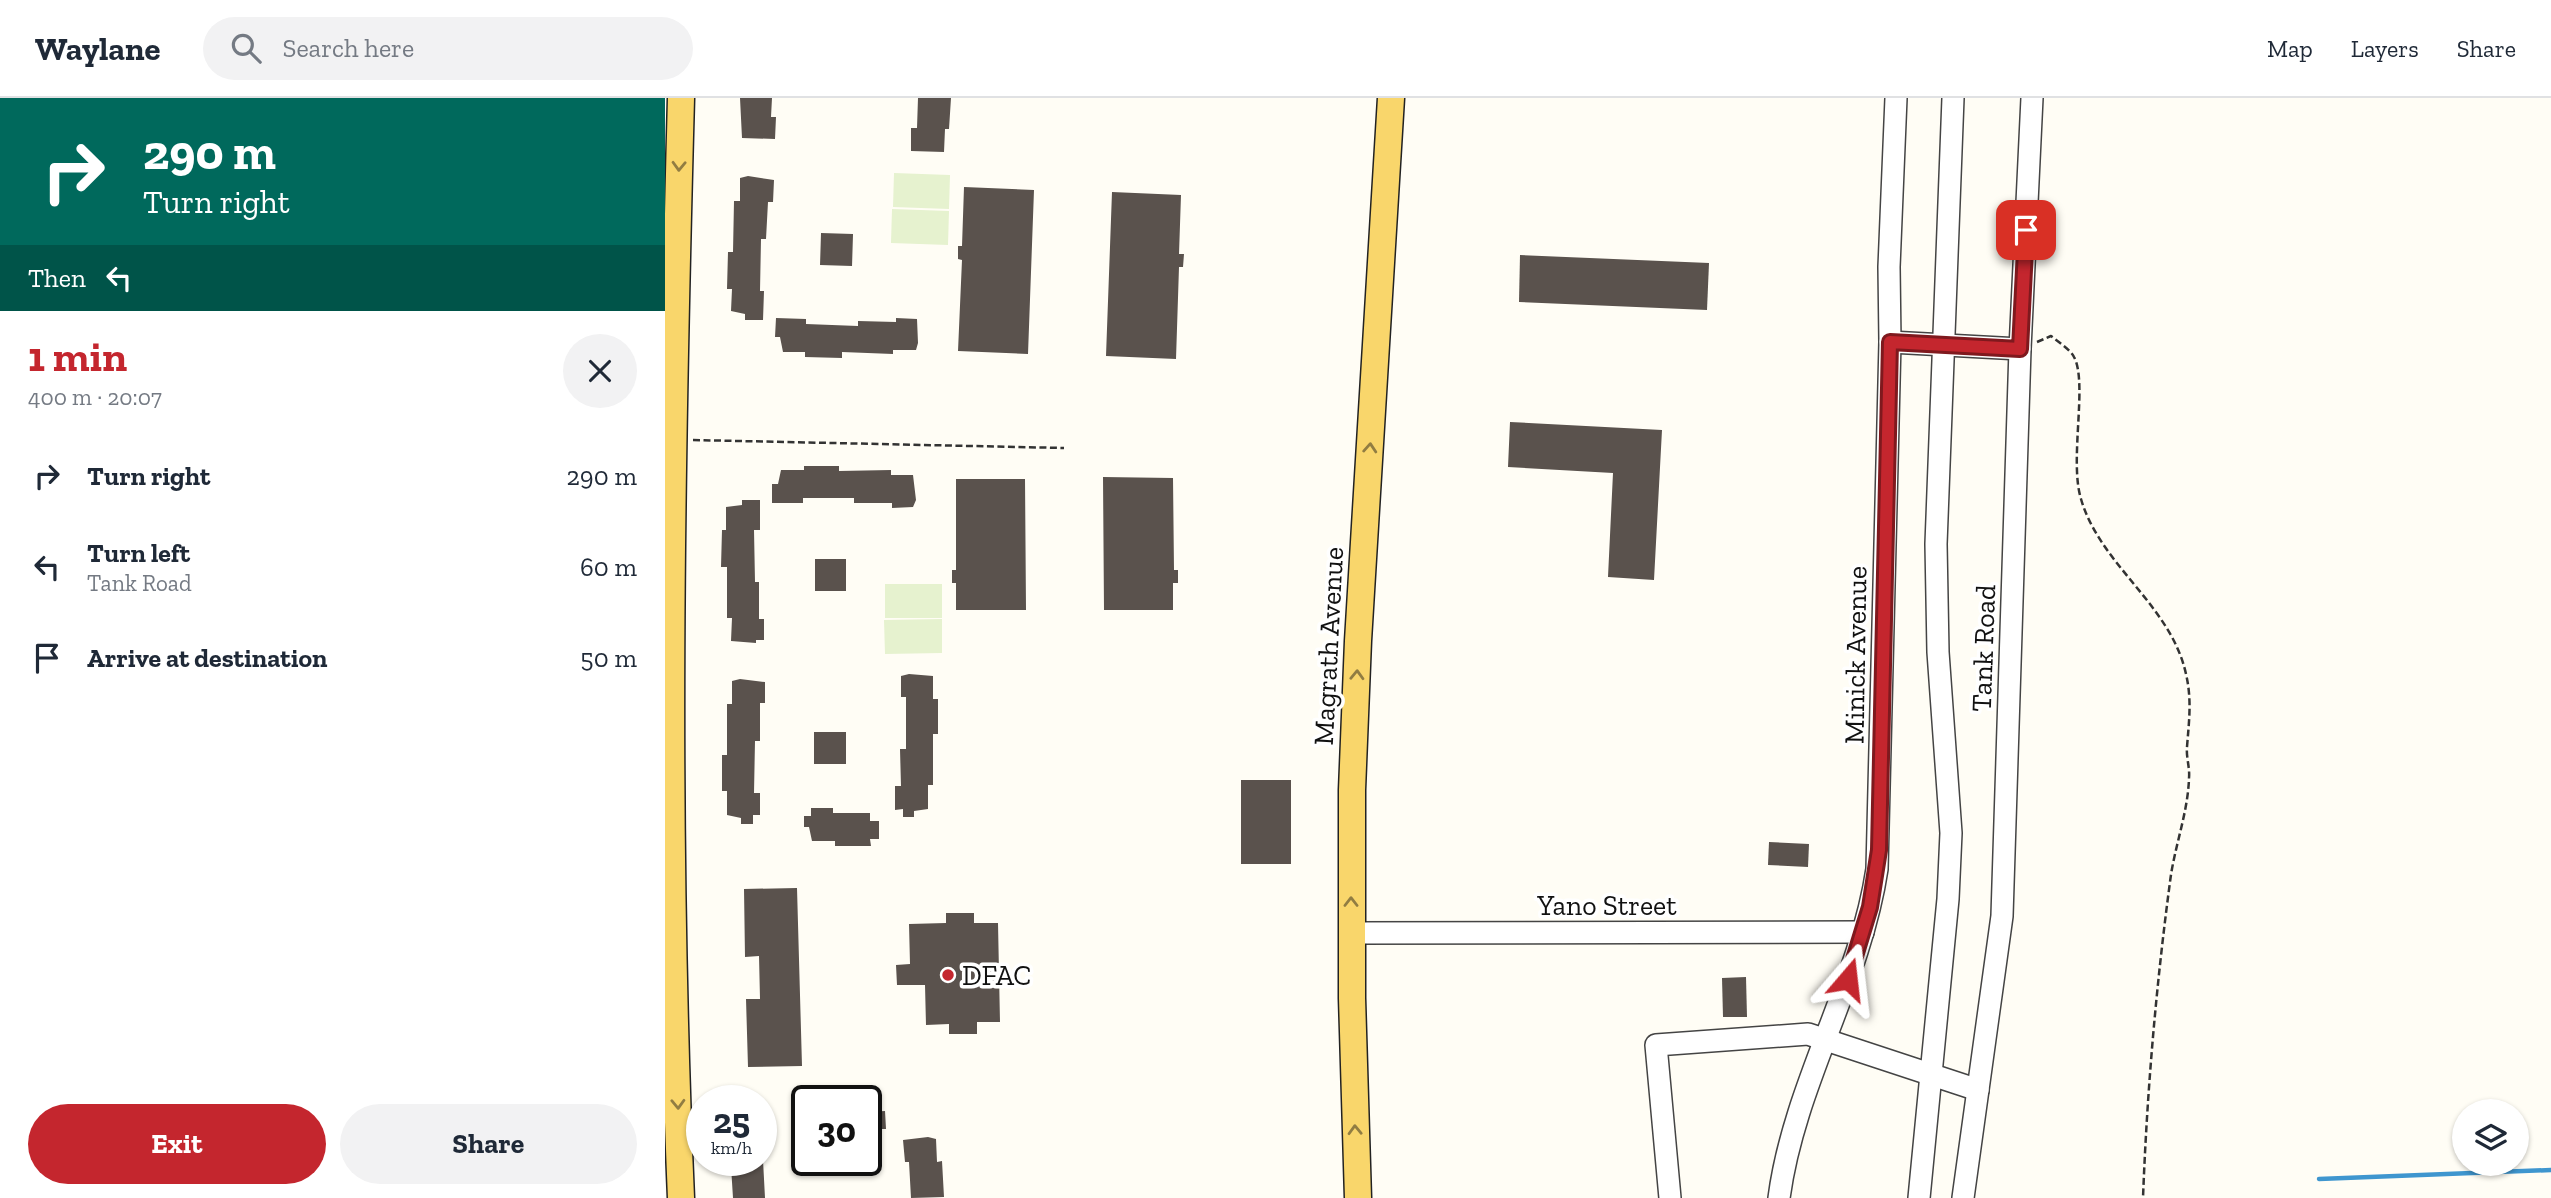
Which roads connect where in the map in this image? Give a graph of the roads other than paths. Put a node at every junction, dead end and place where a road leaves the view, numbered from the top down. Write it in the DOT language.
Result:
graph roads {
  1 [pos="681,98"];
  2 [pos="1391,98"];
  3 [pos="1896,98"];
  4 [pos="1954,98"];
  5 [pos="2032,98"];
  6 [pos="1890,342"];
  7 [pos="1943,346"];
  8 [pos="2020,349"];
  9 [pos="1863,932"];
  10 [pos="1351,933"];
  11 [pos="1825,1040"];
  12 [pos="1931,1074"];
  13 [pos="1978,1090"];
  14 [pos="681,1198"];
  15 [pos="1358,1198"];
  16 [pos="1670,1198"];
  17 [pos="1779,1198"];
  18 [pos="1919,1198"];
  19 [pos="1963,1198"];
  1 -- 14 [label="main road, one-way"];
  10 -- 2 [label="main road, Magrath Avenue, one-way"];
  3 -- 6 [label="street, Minick Avenue"];
  4 -- 7 [label="street"];
  5 -- 8 [label="street, Tank Road"];
  6 -- 7 [label="street"];
  6 -- 9 [label="street, Minick Avenue"];
  7 -- 8 [label="street"];
  7 -- 12 [label="street"];
  8 -- 13 [label="street, Tank Road"];
  9 -- 10 [label="street, Yano Street"];
  9 -- 11 [label="street, Minick Avenue"];
  15 -- 10 [label="main road, Magrath Avenue, one-way"];
  11 -- 12 [label="street"];
  11 -- 16 [label="street"];
  11 -- 17 [label="street, Minick Avenue"];
  12 -- 13 [label="street"];
  12 -- 18 [label="street"];
  13 -- 19 [label="street, Tank Road"];
}
